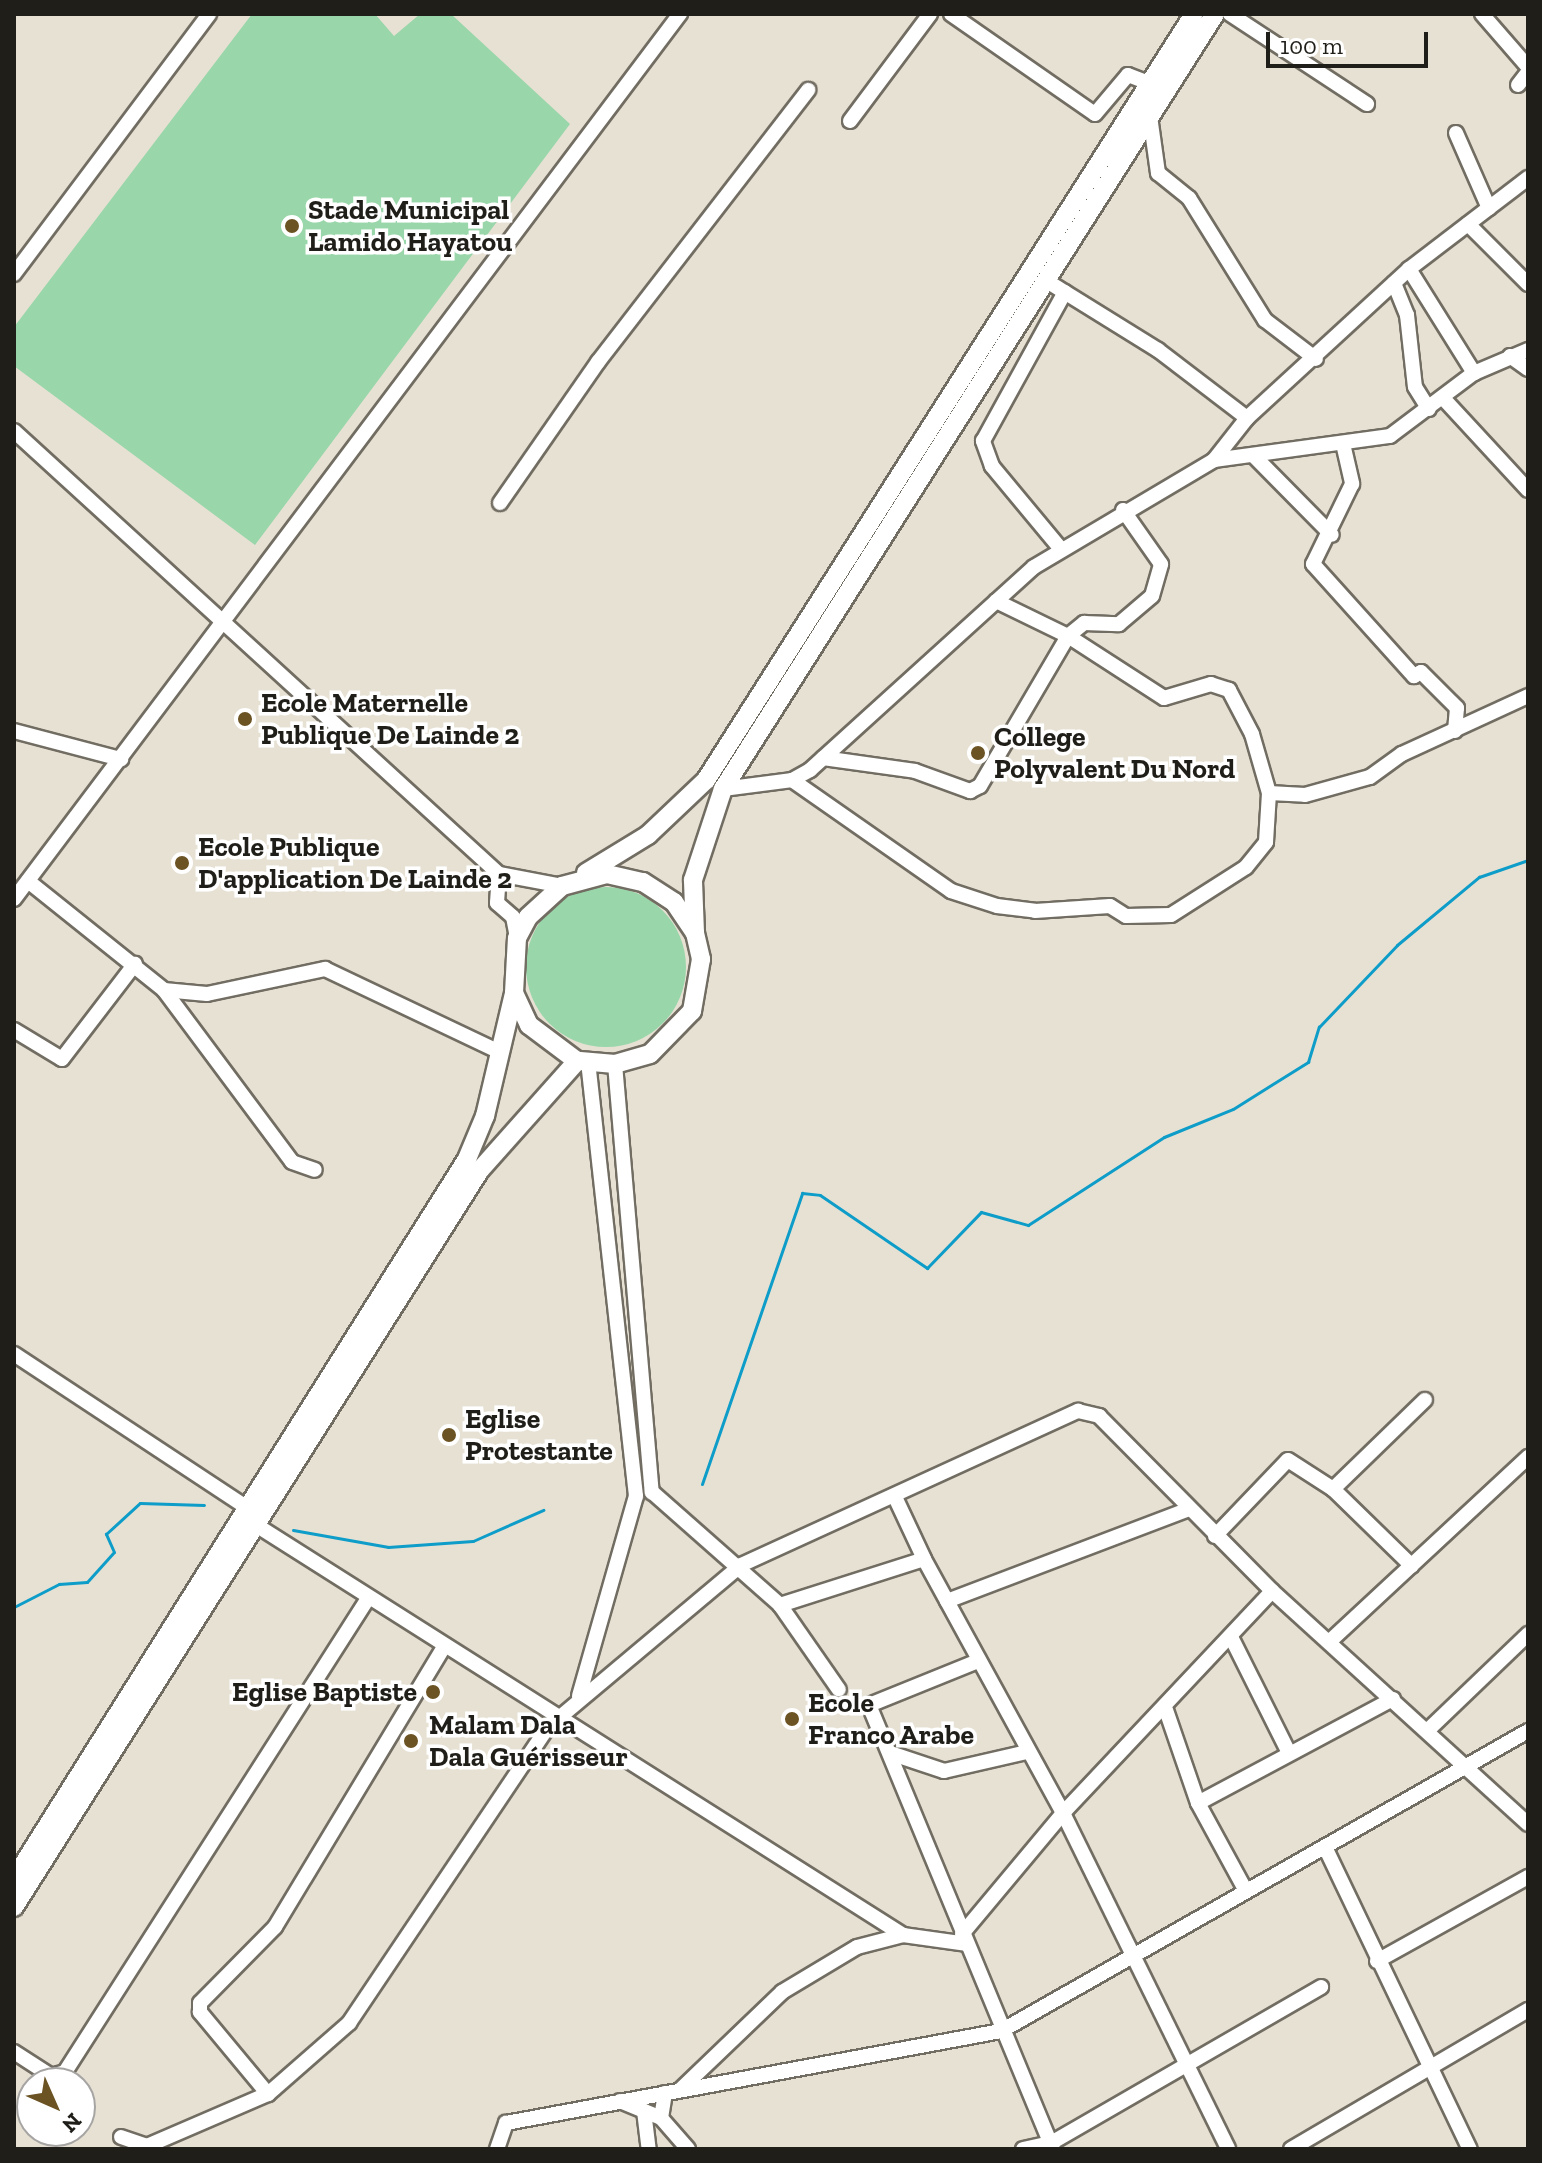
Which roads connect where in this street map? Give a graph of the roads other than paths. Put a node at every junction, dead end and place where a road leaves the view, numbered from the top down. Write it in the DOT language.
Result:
graph roads {
  1 [pos="209,14"];
  2 [pos="680,14"];
  3 [pos="930,14"];
  4 [pos="951,14"];
  5 [pos="1194,14"];
  6 [pos="1215,14"];
  7 [pos="1230,14"];
  8 [pos="1482,14"];
  9 [pos="1528,69"];
  10 [pos="1151,84"];
  11 [pos="1518,85"];
  12 [pos="808,90"];
  13 [pos="1367,104"];
  14 [pos="1150,116"];
  15 [pos="850,121"];
  16 [pos="1456,133"];
  17 [pos="1528,178"];
  18 [pos="1489,208"];
  19 [pos="1468,224"];
  20 [pos="1409,269"];
  21 [pos="14,274"];
  22 [pos="1045,280"];
  23 [pos="1394,283"];
  24 [pos="1528,284"];
  25 [pos="1065,292"];
  26 [pos="1528,350"];
  27 [pos="1510,356"];
  28 [pos="1316,359"];
  29 [pos="1528,369"];
  30 [pos="1474,373"];
  31 [pos="1443,398"];
  32 [pos="1429,409"];
  33 [pos="1247,418"];
  34 [pos="14,431"];
  35 [pos="1344,448"];
  36 [pos="1253,455"];
  37 [pos="1214,460"];
  38 [pos="1528,490"];
  39 [pos="500,503"];
  40 [pos="1123,510"];
  41 [pos="1332,535"];
  42 [pos="1060,548"];
  43 [pos="996,601"];
  44 [pos="228,619"];
  45 [pos="1068,636"];
  46 [pos="1528,696"];
  47 [pos="14,731"];
  48 [pos="1455,731"];
  49 [pos="823,758"];
  50 [pos="121,759"];
  51 [pos="792,780"];
  52 [pos="723,789"];
  53 [pos="1269,793"];
  54 [pos="499,874"];
  55 [pos="566,884"];
  56 [pos="19,891"];
  57 [pos="695,933"];
  58 [pos="517,938"];
  59 [pos="135,964"];
  60 [pos="164,990"];
  61 [pos="514,993"];
  62 [pos="14,1030"];
  63 [pos="500,1052"];
  64 [pos="582,1062"];
  65 [pos="615,1064"];
  66 [pos="315,1170"];
  67 [pos="14,1354"];
  68 [pos="1425,1400"];
  69 [pos="1528,1457"];
  70 [pos="1333,1489"];
  71 [pos="895,1497"];
  72 [pos="1187,1510"];
  73 [pos="252,1517"];
  74 [pos="1215,1536"];
  75 [pos="924,1559"];
  76 [pos="741,1565"];
  77 [pos="1412,1566"];
  78 [pos="1272,1591"];
  79 [pos="367,1600"];
  80 [pos="947,1601"];
  81 [pos="780,1605"];
  82 [pos="1528,1634"];
  83 [pos="1231,1637"];
  84 [pos="1329,1642"];
  85 [pos="444,1647"];
  86 [pos="978,1661"];
  87 [pos="839,1690"];
  88 [pos="579,1696"];
  89 [pos="1393,1699"];
  90 [pos="1166,1710"];
  91 [pos="557,1718"];
  92 [pos="1428,1730"];
  93 [pos="1528,1731"];
  94 [pos="1027,1752"];
  95 [pos="890,1753"];
  96 [pos="1289,1753"];
  97 [pos="1468,1766"];
  98 [pos="1198,1803"];
  99 [pos="1063,1813"];
  100 [pos="1528,1824"];
  101 [pos="1325,1847"];
  102 [pos="1528,1877"];
  103 [pos="14,1879"];
  104 [pos="1246,1891"];
  105 [pos="14,1907"];
  106 [pos="903,1935"];
  107 [pos="964,1939"];
  108 [pos="1131,1957"];
  109 [pos="1377,1961"];
  110 [pos="1321,1987"];
  111 [pos="1528,2010"];
  112 [pos="1001,2031"];
  113 [pos="14,2052"];
  114 [pos="1186,2065"];
  115 [pos="1427,2067"];
  116 [pos="681,2090"];
  117 [pos="665,2093"];
  118 [pos="268,2094"];
  119 [pos="619,2101"];
  120 [pos="644,2111"];
  121 [pos="661,2118"];
  122 [pos="121,2137"];
  123 [pos="1052,2146"];
  124 [pos="497,2149"];
  125 [pos="649,2149"];
  126 [pos="688,2149"];
  127 [pos="1023,2149"];
  128 [pos="1228,2149"];
  129 [pos="1291,2149"];
  130 [pos="1470,2149"];
  1 -- 21 [label="street"];
  2 -- 44 [label="street"];
  3 -- 15 [label="street"];
  4 -- 10 [label="street"];
  5 -- 10 [label="main road"];
  6 -- 14 [label="main road"];
  7 -- 13 [label="street"];
  8 -- 9 [label="street"];
  9 -- 11 [label="street"];
  10 -- 55 [label="main road"];
  12 -- 39 [label="street"];
  14 -- 22 [label="main road"];
  14 -- 28 [label="street"];
  16 -- 18 [label="street"];
  17 -- 18 [label="street"];
  18 -- 19 [label="street"];
  19 -- 20 [label="street"];
  19 -- 24 [label="street"];
  20 -- 23 [label="street"];
  20 -- 30 [label="street"];
  22 -- 25 [label="street"];
  22 -- 52 [label="main road"];
  23 -- 28 [label="street"];
  23 -- 32 [label="street"];
  25 -- 33 [label="street"];
  25 -- 42 [label="street"];
  26 -- 27 [label="street"];
  27 -- 29 [label="street"];
  27 -- 30 [label="street"];
  28 -- 33 [label="street"];
  30 -- 31 [label="street"];
  31 -- 32 [label="street"];
  31 -- 38 [label="street"];
  32 -- 35 [label="street"];
  33 -- 37 [label="street"];
  34 -- 44 [label="street"];
  35 -- 36 [label="street"];
  35 -- 41 [label="street"];
  36 -- 37 [label="street"];
  36 -- 41 [label="street"];
  37 -- 40 [label="street"];
  40 -- 42 [label="street"];
  40 -- 45 [label="street"];
  41 -- 48 [label="street"];
  42 -- 43 [label="street"];
  43 -- 45 [label="street"];
  43 -- 49 [label="street"];
  44 -- 50 [label="street"];
  44 -- 54 [label="street"];
  45 -- 49 [label="street"];
  45 -- 53 [label="street"];
  46 -- 48 [label="street"];
  47 -- 50 [label="street"];
  48 -- 53 [label="street"];
  49 -- 51 [label="street"];
  50 -- 56 [label="street"];
  51 -- 52 [label="street"];
  51 -- 53 [label="street"];
  52 -- 57 [label="main road"];
  54 -- 55 [label="street"];
  54 -- 58 [label="street"];
  55 -- 57 [label="main road"];
  55 -- 58 [label="main road"];
  56 -- 59 [label="street"];
  57 -- 65 [label="main road"];
  58 -- 61 [label="main road"];
  59 -- 60 [label="street"];
  59 -- 62 [label="street"];
  60 -- 63 [label="street"];
  60 -- 66 [label="street"];
  61 -- 63 [label="main road"];
  61 -- 64 [label="main road"];
  63 -- 73 [label="main road"];
  64 -- 65 [label="main road"];
  64 -- 73 [label="main road"];
  64 -- 88 [label="street"];
  65 -- 76 [label="street"];
  67 -- 73 [label="street"];
  68 -- 70 [label="street"];
  69 -- 77 [label="street"];
  70 -- 74 [label="street"];
  70 -- 77 [label="street"];
  71 -- 72 [label="street"];
  71 -- 75 [label="street"];
  71 -- 76 [label="street"];
  72 -- 74 [label="street"];
  72 -- 80 [label="street"];
  73 -- 79 [label="street"];
  73 -- 103 [label="main road"];
  73 -- 105 [label="main road"];
  74 -- 78 [label="street"];
  75 -- 80 [label="street"];
  75 -- 81 [label="street"];
  76 -- 81 [label="street"];
  76 -- 88 [label="street"];
  77 -- 84 [label="street"];
  78 -- 83 [label="street"];
  78 -- 84 [label="street"];
  79 -- 85 [label="street"];
  79 -- 113 [label="street"];
  80 -- 86 [label="street"];
  81 -- 87 [label="street"];
  82 -- 92 [label="street"];
  83 -- 90 [label="street"];
  83 -- 96 [label="street"];
  84 -- 89 [label="street"];
  85 -- 91 [label="street"];
  85 -- 118 [label="street"];
  86 -- 94 [label="street"];
  86 -- 95 [label="street"];
  88 -- 91 [label="street"];
  89 -- 92 [label="street"];
  89 -- 96 [label="street"];
  90 -- 98 [label="street"];
  90 -- 99 [label="street"];
  91 -- 106 [label="street"];
  91 -- 118 [label="street"];
  92 -- 97 [label="street"];
  93 -- 97 [label="street"];
  94 -- 95 [label="street"];
  94 -- 99 [label="street"];
  95 -- 107 [label="street"];
  96 -- 98 [label="street"];
  97 -- 100 [label="street"];
  97 -- 101 [label="street"];
  98 -- 104 [label="street"];
  99 -- 107 [label="street"];
  99 -- 108 [label="street"];
  101 -- 104 [label="street"];
  101 -- 109 [label="street"];
  102 -- 109 [label="street"];
  104 -- 108 [label="street"];
  106 -- 107 [label="street"];
  106 -- 116 [label="street"];
  107 -- 112 [label="street"];
  108 -- 112 [label="street"];
  108 -- 114 [label="street"];
  109 -- 115 [label="street"];
  110 -- 114 [label="street"];
  111 -- 115 [label="street"];
  112 -- 116 [label="street"];
  112 -- 123 [label="street"];
  114 -- 123 [label="street"];
  114 -- 128 [label="street"];
  115 -- 129 [label="street"];
  115 -- 130 [label="street"];
  116 -- 117 [label="street"];
  117 -- 119 [label="street"];
  117 -- 121 [label="street"];
  118 -- 122 [label="street"];
  119 -- 120 [label="street"];
  119 -- 124 [label="street"];
  120 -- 121 [label="street"];
  120 -- 125 [label="street"];
  121 -- 126 [label="street"];
  123 -- 127 [label="street"];
}
